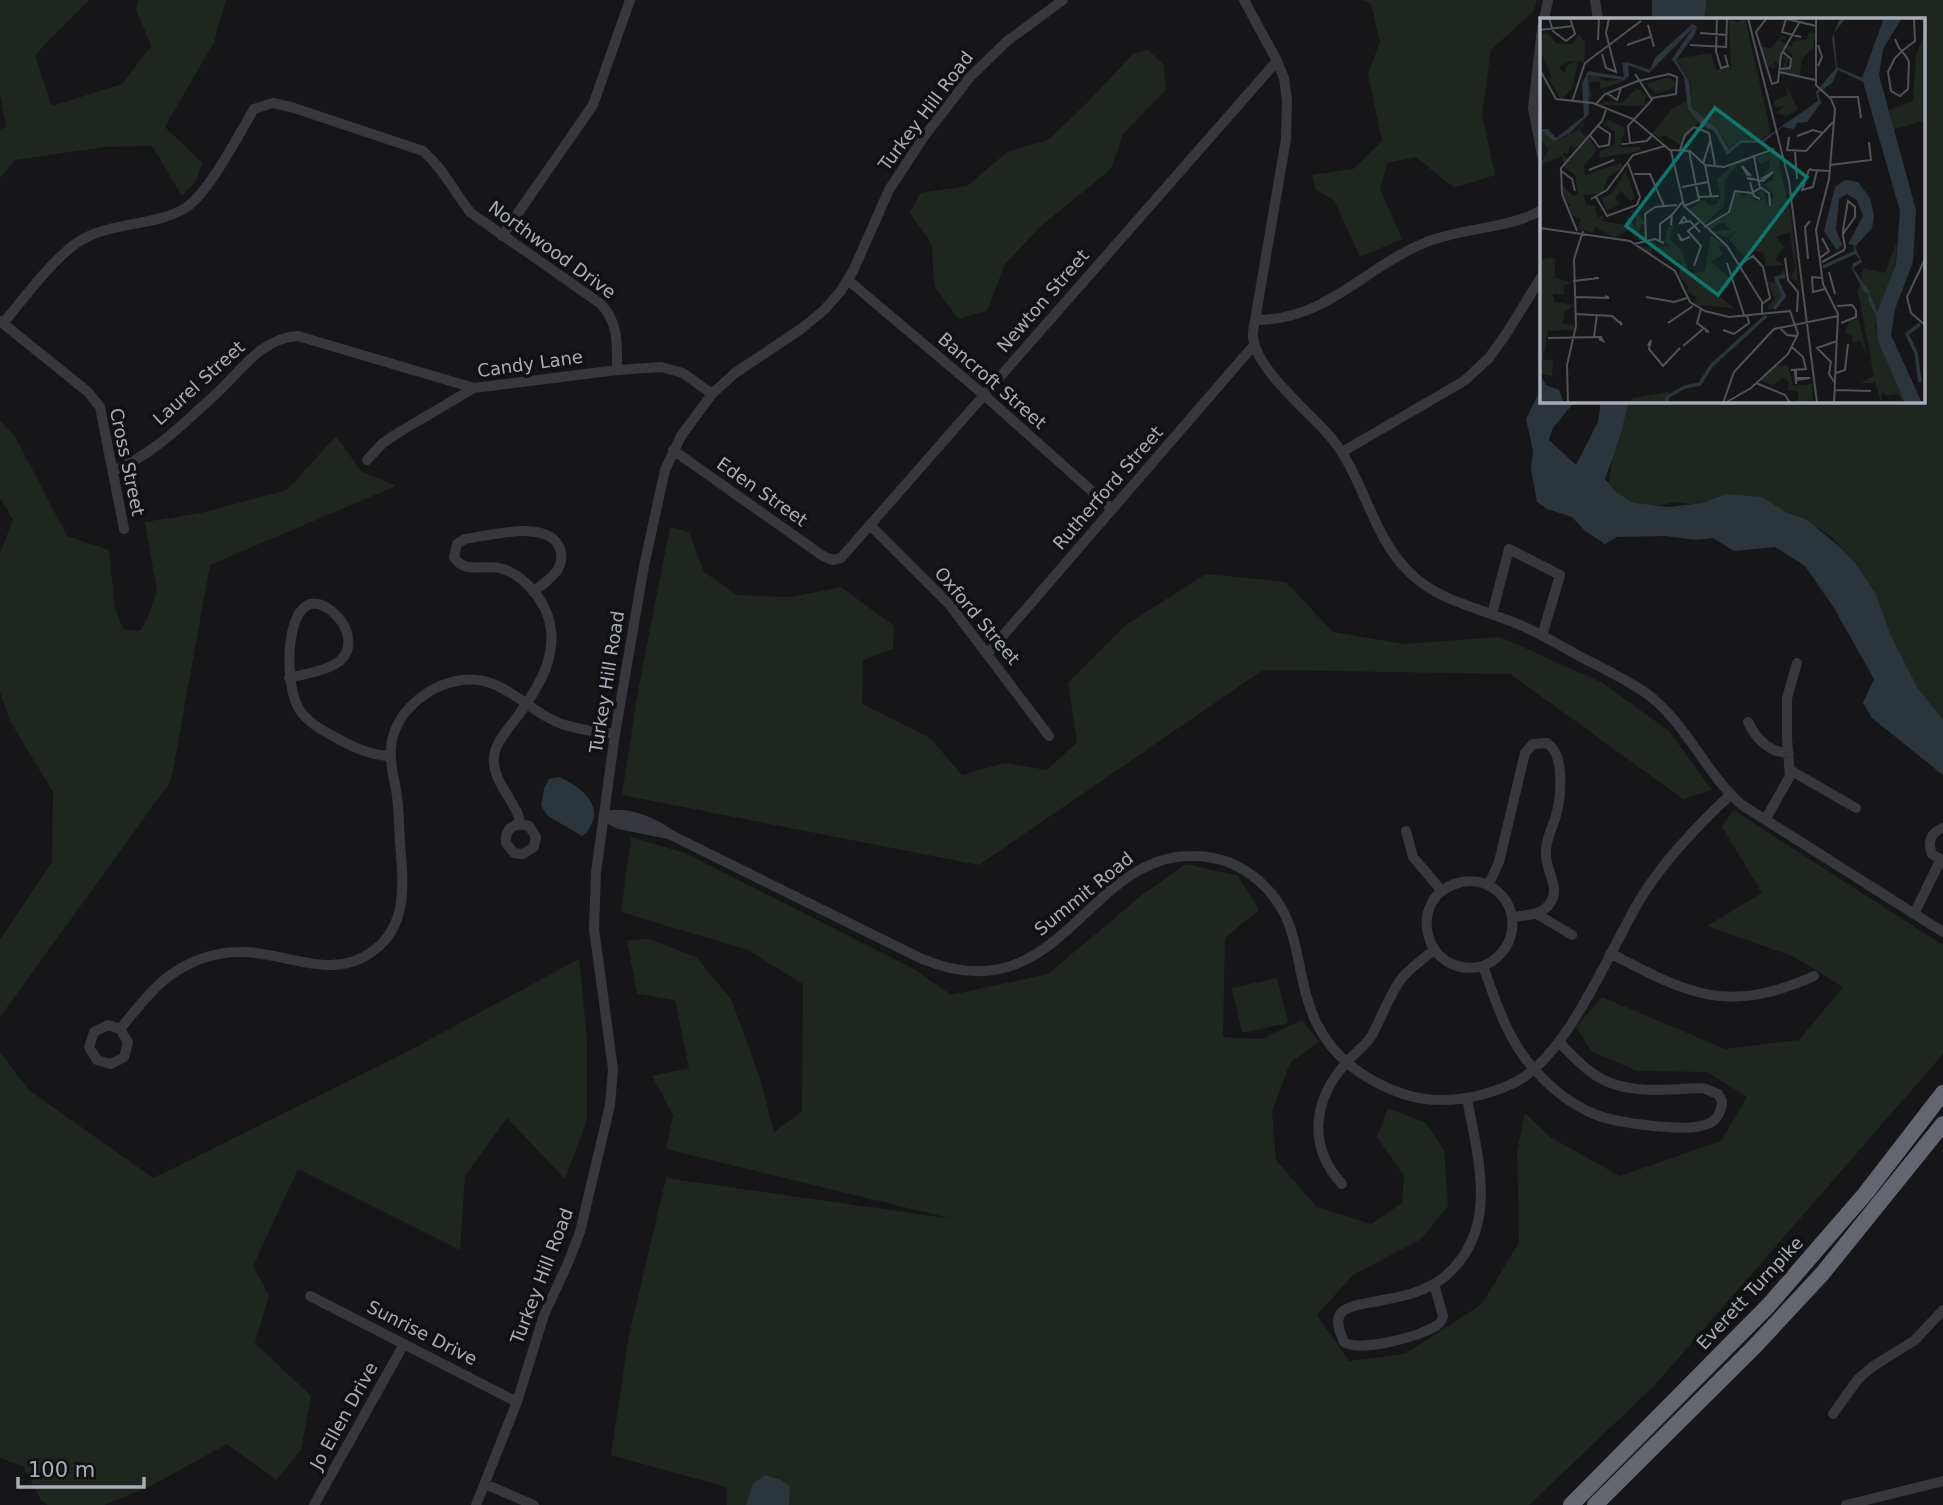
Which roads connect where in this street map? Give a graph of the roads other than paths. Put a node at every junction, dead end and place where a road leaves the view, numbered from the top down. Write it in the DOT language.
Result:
graph roads {
  1 [pos="630,0"];
  2 [pos="1063,0"];
  3 [pos="1244,0"];
  4 [pos="1548,0"];
  5 [pos="1595,0"];
  6 [pos="1544,18"];
  7 [pos="1598,18"];
  8 [pos="1540,46"];
  9 [pos="1277,61"];
  10 [pos="1540,145"];
  11 [pos="1540,211"];
  12 [pos="502,236"];
  13 [pos="1540,279"];
  14 [pos="848,280"];
  15 [pos="1255,320"];
  16 [pos="1,322"];
  17 [pos="1254,345"];
  18 [pos="618,370"];
  19 [pos="474,388"];
  20 [pos="712,394"];
  21 [pos="984,395"];
  22 [pos="673,450"];
  23 [pos="1342,452"];
  24 [pos="367,460"];
  25 [pos="113,471"];
  26 [pos="1112,509"];
  27 [pos="870,525"];
  28 [pos="124,529"];
  29 [pos="832,560"];
  30 [pos="533,592"];
  31 [pos="1492,614"];
  32 [pos="1542,636"];
  33 [pos="988,653"];
  34 [pos="1797,663"];
  35 [pos="289,678"];
  36 [pos="527,703"];
  37 [pos="1748,722"];
  38 [pos="615,734"];
  39 [pos="1049,736"];
  40 [pos="1789,753"];
  41 [pos="390,756"];
  42 [pos="1790,770"];
  43 [pos="1730,795"];
  44 [pos="1856,808"];
  45 [pos="604,816"];
  46 [pos="1765,820"];
  47 [pos="519,824"];
  48 [pos="1943,828"];
  49 [pos="1406,831"];
  50 [pos="1942,861"];
  51 [pos="1488,886"];
  52 [pos="1442,891"];
  53 [pos="1536,914"];
  54 [pos="1914,914"];
  55 [pos="1512,917"];
  56 [pos="1943,932"];
  57 [pos="1572,935"];
  58 [pos="1434,950"];
  59 [pos="1610,953"];
  60 [pos="1483,966"];
  61 [pos="1814,976"];
  62 [pos="120,1029"];
  63 [pos="1559,1042"];
  64 [pos="1346,1063"];
  65 [pos="1534,1070"];
  66 [pos="1943,1093"];
  67 [pos="1467,1098"];
  68 [pos="1943,1124"];
  69 [pos="1342,1184"];
  70 [pos="1434,1284"];
  71 [pos="310,1296"];
  72 [pos="1943,1310"];
  73 [pos="404,1344"];
  74 [pos="517,1402"];
  75 [pos="1833,1414"];
  76 [pos="1943,1481"];
  77 [pos="485,1484"];
  78 [pos="314,1505"];
  79 [pos="476,1505"];
  80 [pos="534,1505"];
  81 [pos="1571,1505"];
  82 [pos="1595,1505"];
  83 [pos="1846,1505"];
  1 -- 12 [label="street"];
  2 -- 14 [label="street, Turkey Hill Road"];
  3 -- 9 [label="street"];
  4 -- 6 [label="street"];
  5 -- 7 [label="street"];
  8 -- 10 [label="street"];
  9 -- 15 [label="street"];
  9 -- 21 [label="street, Newton Street"];
  11 -- 15 [label="street"];
  12 -- 16 [label="street, Northwood Drive"];
  12 -- 18 [label="street, Northwood Drive"];
  13 -- 23 [label="street"];
  14 -- 20 [label="street, Turkey Hill Road"];
  14 -- 21 [label="street, Bancroft Street"];
  15 -- 17 [label="street"];
  16 -- 25 [label="street, Cross Street"];
  17 -- 23 [label="street"];
  17 -- 26 [label="street, Rutherford Street"];
  18 -- 19 [label="street, Candy Lane"];
  18 -- 20 [label="street, Candy Lane"];
  19 -- 24 [label="street, Candy Lane"];
  19 -- 25 [label="street, Laurel Street"];
  20 -- 22 [label="street, Turkey Hill Road"];
  21 -- 26 [label="street, Bancroft Street"];
  21 -- 27 [label="street, Newton Street"];
  22 -- 29 [label="street, Eden Street"];
  22 -- 38 [label="street, Turkey Hill Road"];
  23 -- 31 [label="street"];
  25 -- 28 [label="street, Cross Street"];
  26 -- 33 [label="street, Rutherford Street"];
  27 -- 29 [label="street, Newton Street"];
  27 -- 33 [label="street, Oxford Street"];
  30 -- 30 [label="street"];
  30 -- 36 [label="street"];
  31 -- 32 [label="street"];
  31 -- 32 [label="street"];
  32 -- 43 [label="street"];
  33 -- 39 [label="street, Oxford Street"];
  34 -- 40 [label="street"];
  35 -- 35 [label="street"];
  35 -- 41 [label="street"];
  36 -- 38 [label="street"];
  36 -- 41 [label="street"];
  36 -- 47 [label="street"];
  37 -- 40 [label="street"];
  38 -- 45 [label="street, Turkey Hill Road"];
  40 -- 42 [label="street"];
  41 -- 62 [label="street"];
  42 -- 44 [label="street"];
  42 -- 46 [label="street"];
  43 -- 46 [label="street"];
  43 -- 59 [label="street, Summit Road"];
  45 -- 64 [label="street, Summit Road"];
  45 -- 74 [label="street, Turkey Hill Road"];
  46 -- 54 [label="street"];
  48 -- 50 [label="street"];
  49 -- 52 [label="street"];
  50 -- 54 [label="street"];
  51 -- 52 [label="street"];
  51 -- 53 [label="street"];
  51 -- 55 [label="street"];
  52 -- 58 [label="street"];
  53 -- 55 [label="street"];
  53 -- 57 [label="street"];
  54 -- 56 [label="street"];
  55 -- 60 [label="street"];
  58 -- 60 [label="street"];
  58 -- 64 [label="street"];
  59 -- 61 [label="street"];
  59 -- 63 [label="street, Summit Road"];
  60 -- 65 [label="street"];
  63 -- 65 [label="street, Summit Road"];
  63 -- 65 [label="street"];
  64 -- 67 [label="street, Summit Road"];
  64 -- 69 [label="street"];
  65 -- 67 [label="street, Summit Road"];
  66 -- 81 [label="highway, Everett Turnpike"];
  67 -- 70 [label="street"];
  68 -- 82 [label="highway"];
  70 -- 70 [label="street"];
  71 -- 73 [label="street, Sunrise Drive"];
  72 -- 75 [label="street"];
  73 -- 74 [label="street, Sunrise Drive"];
  73 -- 78 [label="street, Jo Ellen Drive"];
  74 -- 77 [label="street, Turkey Hill Road"];
  76 -- 83 [label="street"];
  77 -- 79 [label="street, Turkey Hill Road"];
  77 -- 80 [label="street"];
}
